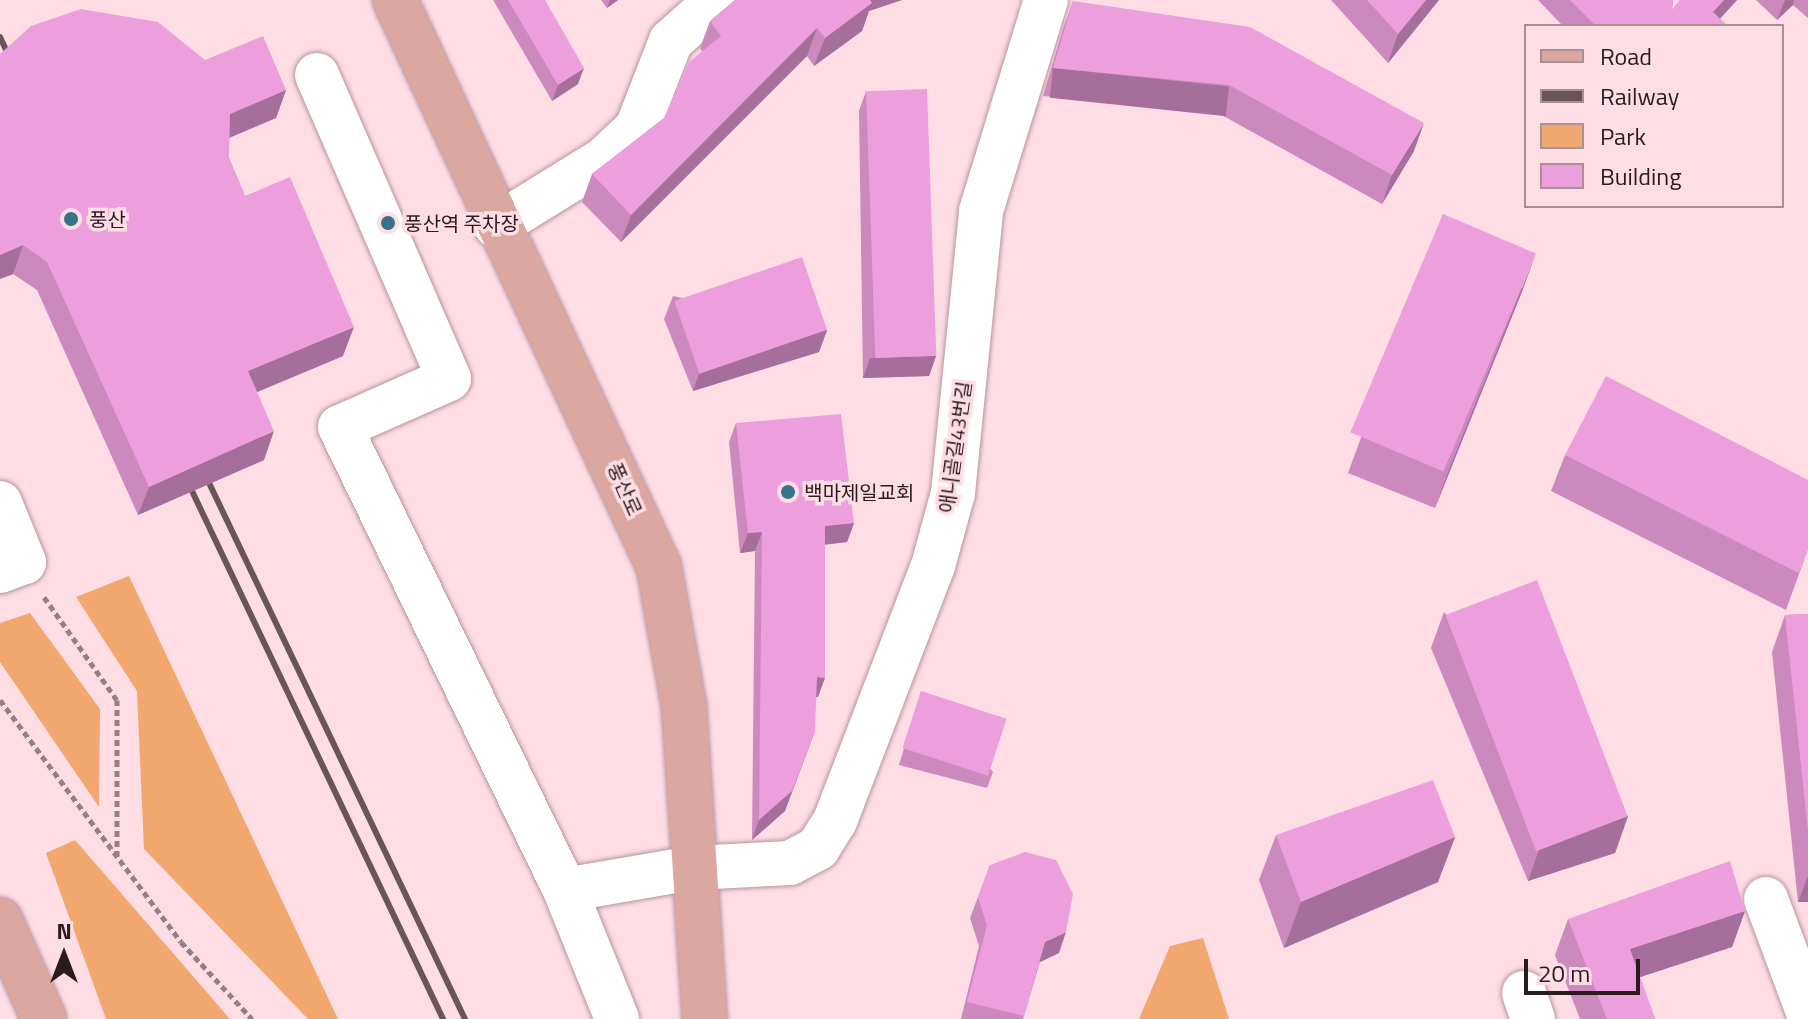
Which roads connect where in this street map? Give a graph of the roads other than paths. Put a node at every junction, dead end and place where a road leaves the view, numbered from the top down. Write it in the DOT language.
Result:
graph roads {
  1 [pos="395,0"];
  2 [pos="717,0"];
  3 [pos="1046,0"];
  4 [pos="317,75"];
  5 [pos="496,226"];
  6 [pos="0,503"];
  7 [pos="12,567"];
  8 [pos="693,868"];
  9 [pos="565,890"];
  10 [pos="1766,899"];
  11 [pos="0,920"];
  12 [pos="0,967"];
  13 [pos="1808,1012"];
  14 [pos="25,1019"];
  15 [pos="44,1019"];
  16 [pos="617,1019"];
  17 [pos="705,1019"];
  1 -- 5 [label="main road, 풍산로"];
  2 -- 5 [label="street"];
  3 -- 8 [label="street, 애니골길43번길"];
  4 -- 9 [label="street"];
  5 -- 8 [label="main road, 풍산로"];
  6 -- 7 [label="street"];
  8 -- 9 [label="street, 애니골길43번길"];
  8 -- 17 [label="main road, 풍산로"];
  9 -- 16 [label="street"];
  10 -- 13 [label="street"];
  11 -- 15 [label="main road"];
  12 -- 14 [label="main road"];
}
